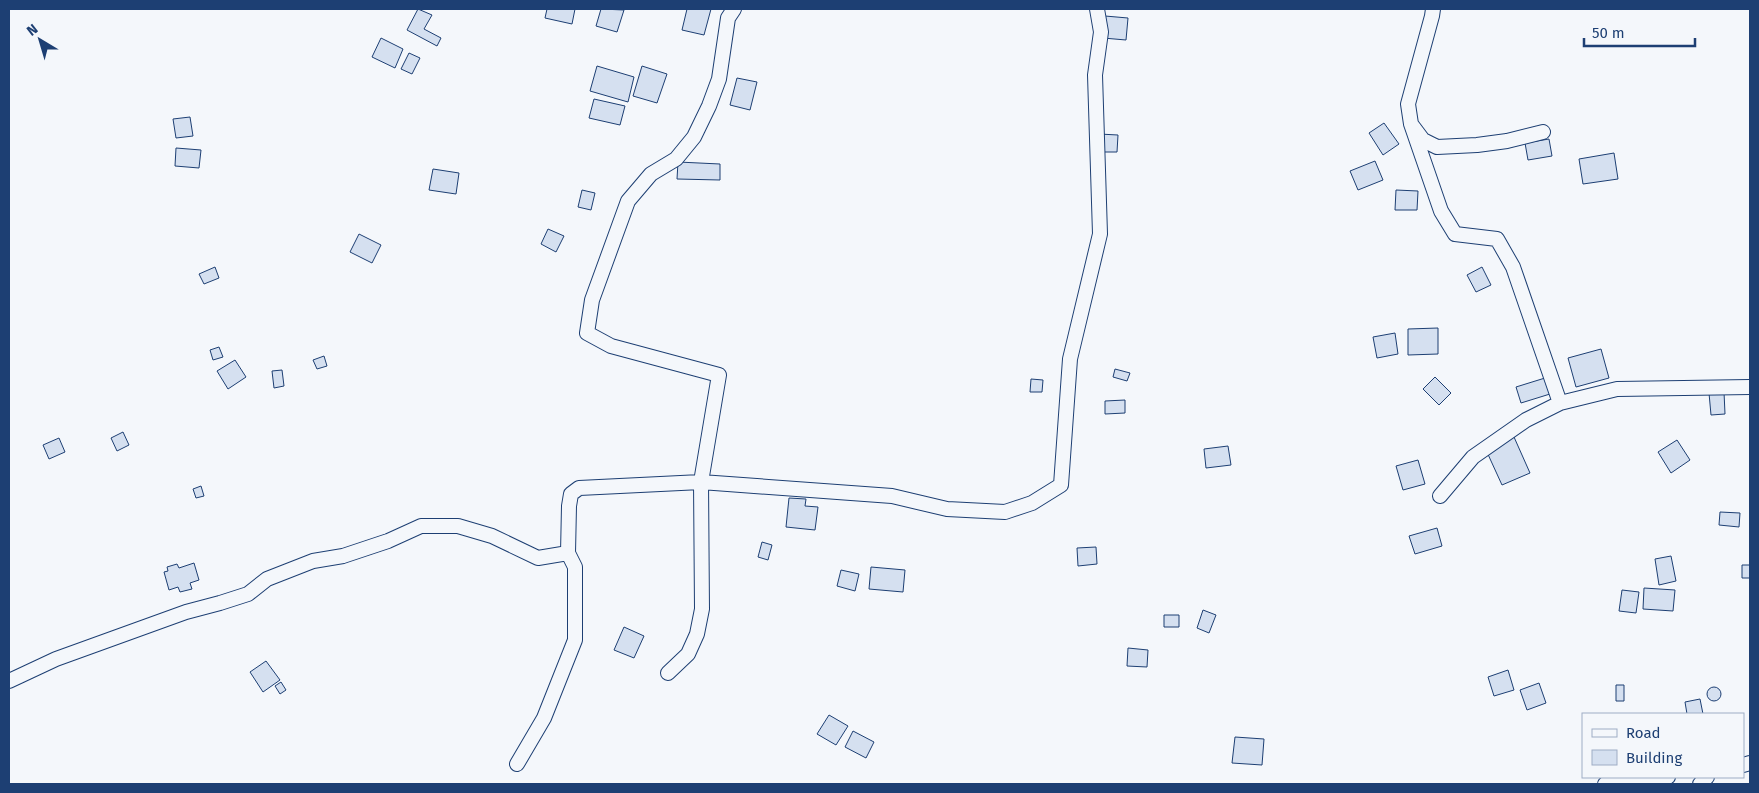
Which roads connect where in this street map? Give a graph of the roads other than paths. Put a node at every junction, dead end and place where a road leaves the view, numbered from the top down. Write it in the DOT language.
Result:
graph roads {
  1 [pos="1097,9"];
  2 [pos="1433,9"];
  3 [pos="728,12"];
  4 [pos="1411,124"];
  5 [pos="1543,132"];
  6 [pos="1750,386"];
  7 [pos="1560,404"];
  8 [pos="701,482"];
  9 [pos="1440,496"];
  10 [pos="568,553"];
  11 [pos="668,673"];
  12 [pos="9,681"];
  13 [pos="517,764"];
  14 [pos="1659,778"];
  15 [pos="1605,784"];
  1 -- 8 [label="street"];
  2 -- 4 [label="street"];
  3 -- 8 [label="street"];
  4 -- 5 [label="street"];
  4 -- 7 [label="street"];
  6 -- 7 [label="street"];
  7 -- 9 [label="street"];
  8 -- 10 [label="street"];
  8 -- 11 [label="street"];
  10 -- 12 [label="street"];
  10 -- 13 [label="street"];
  14 -- 15 [label="street"];
}
